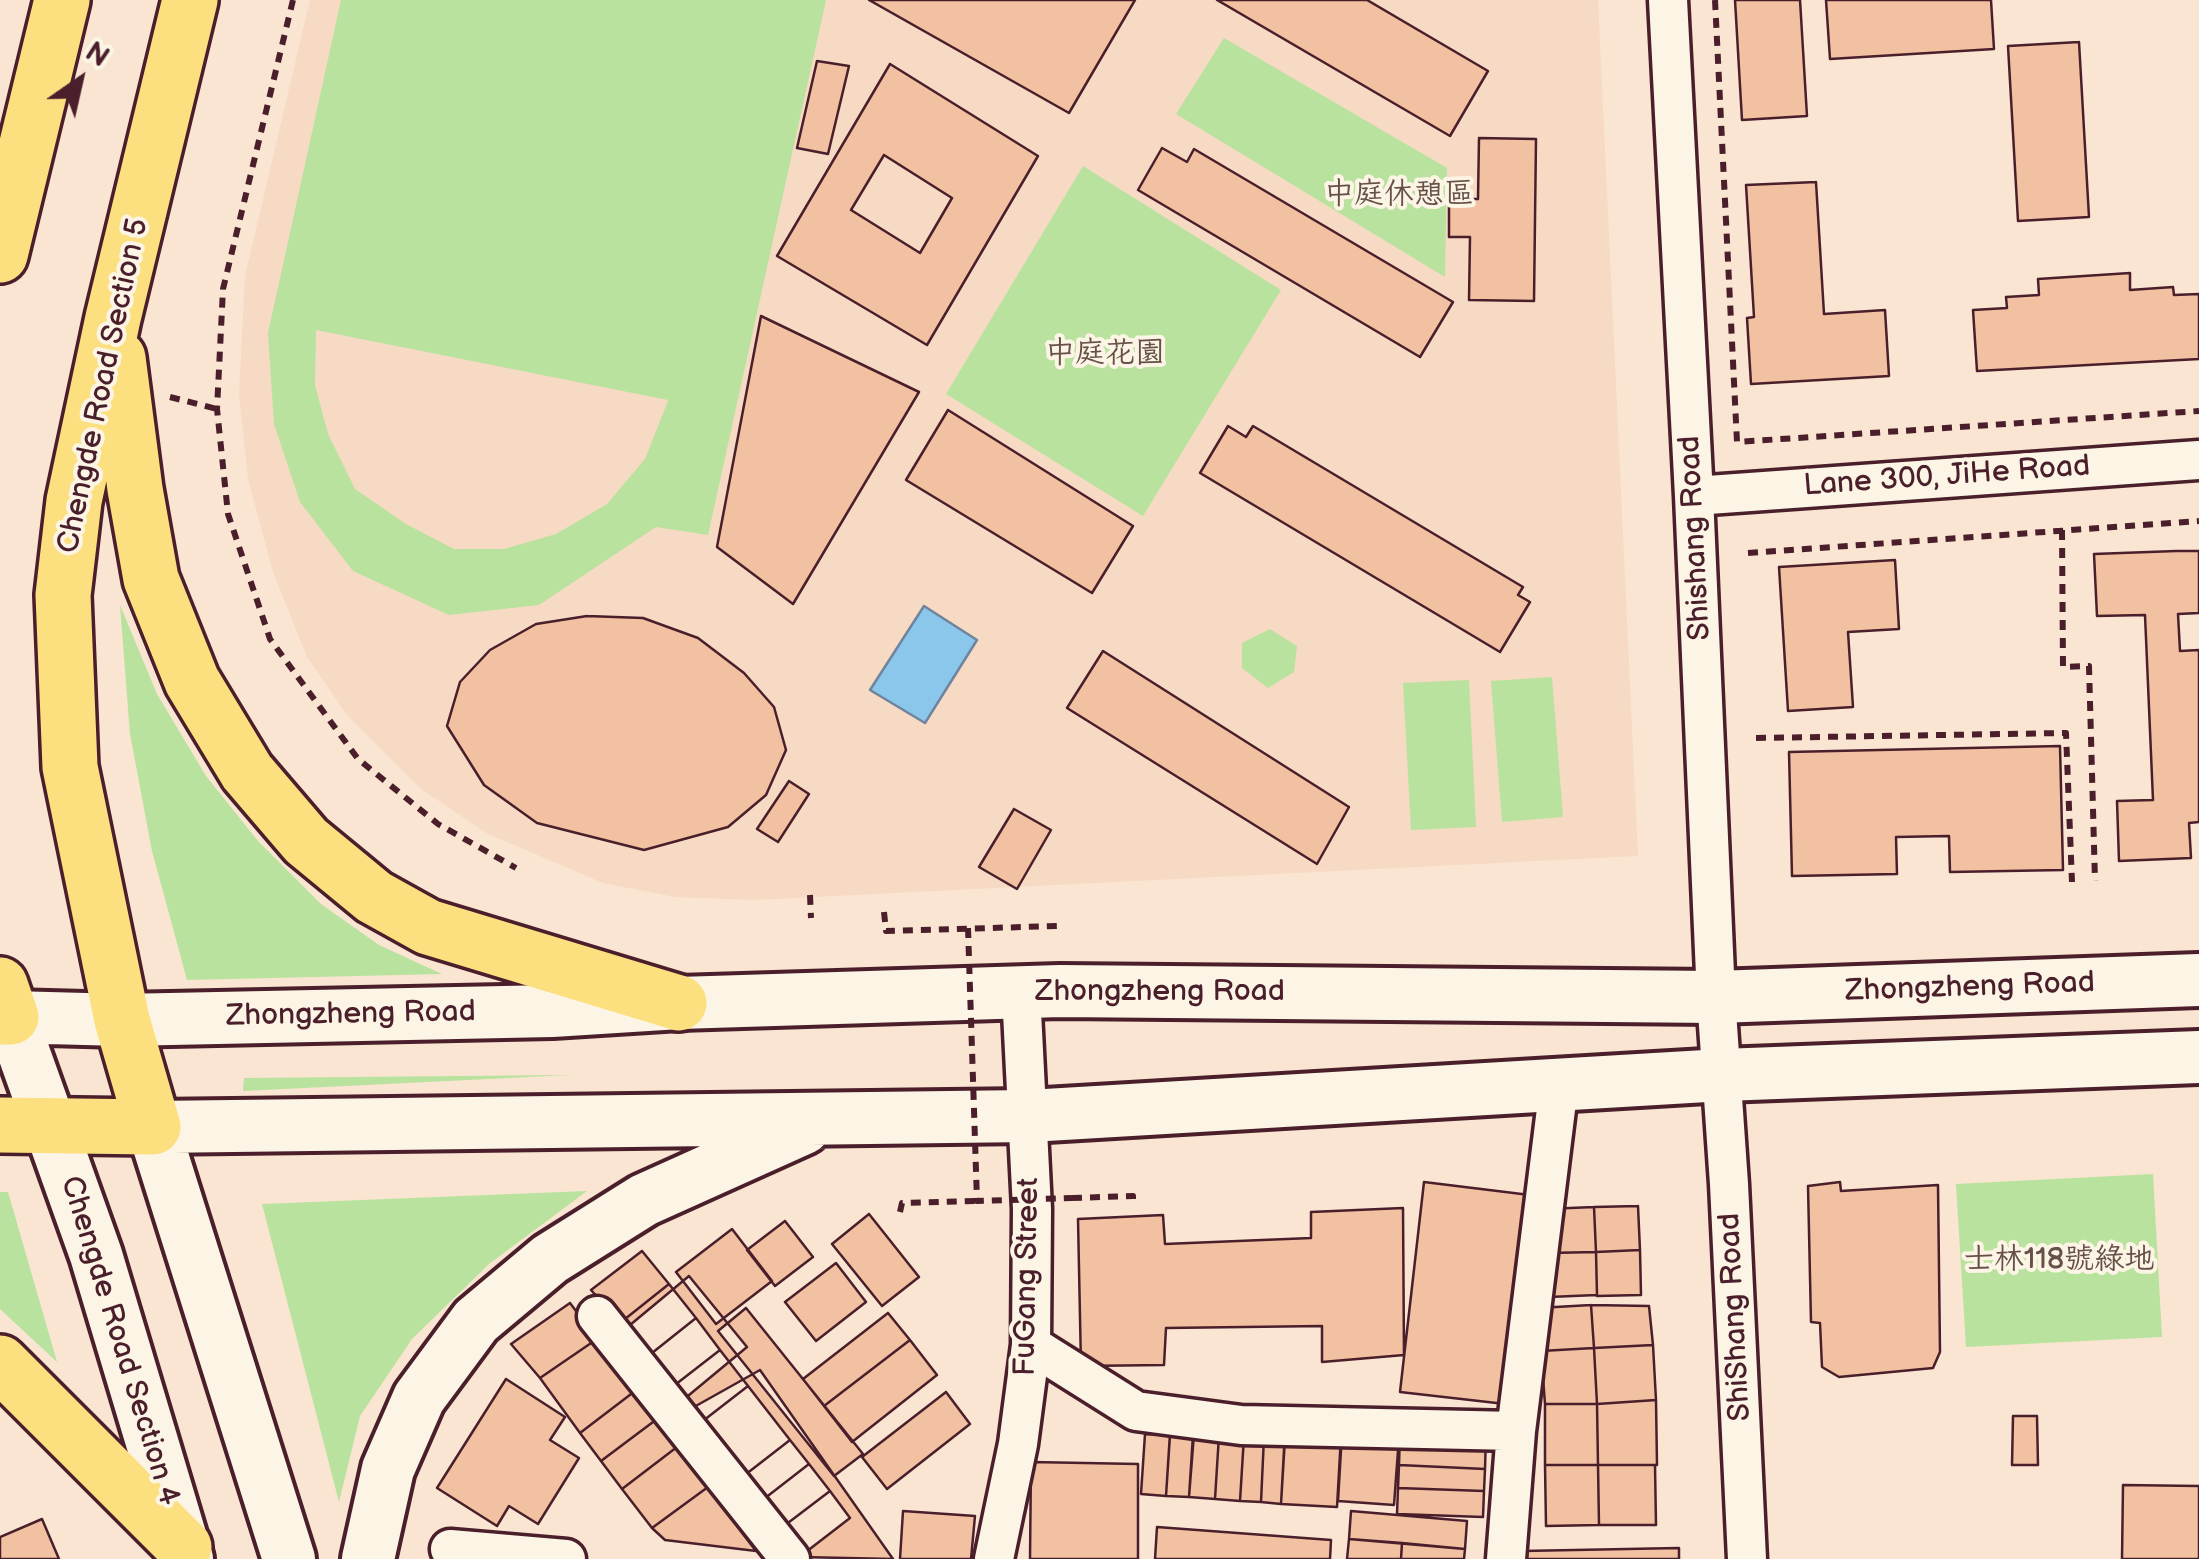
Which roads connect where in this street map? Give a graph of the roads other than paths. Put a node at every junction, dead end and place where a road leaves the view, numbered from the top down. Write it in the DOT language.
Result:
graph roads {
  1 [pos="62,0"];
  2 [pos="190,0"];
  3 [pos="1668,0"];
  4 [pos="0,255"];
  5 [pos="113,318"];
  6 [pos="2199,460"];
  7 [pos="1694,496"];
  8 [pos="2199,980"];
  9 [pos="1021,992"];
  10 [pos="1716,997"];
  11 [pos="678,1002"];
  12 [pos="4,1006"];
  13 [pos="122,1020"];
  14 [pos="2199,1057"];
  15 [pos="1723,1075"];
  16 [pos="1558,1084"];
  17 [pos="1028,1116"];
  18 [pos="824,1119"];
  19 [pos="25,1124"];
  20 [pos="153,1127"];
  21 [pos="597,1316"];
  22 [pos="1031,1345"];
  23 [pos="0,1363"];
  24 [pos="1516,1431"];
  25 [pos="450,1548"];
  26 [pos="186,1553"];
  27 [pos="288,1559"];
  28 [pos="368,1559"];
  29 [pos="566,1559"];
  30 [pos="790,1559"];
  31 [pos="994,1559"];
  32 [pos="1506,1559"];
  33 [pos="1747,1559"];
  1 -- 4 [label="main road"];
  2 -- 5 [label="main road, Chengde Road Section 5"];
  3 -- 7 [label="street, Shishang Road"];
  5 -- 11 [label="main road"];
  5 -- 13 [label="main road, Chengde Road Section 5"];
  6 -- 7 [label="street, Lane 300, JiHe Road"];
  7 -- 10 [label="street, Shishang Road"];
  8 -- 10 [label="main road, Zhongzheng Road"];
  9 -- 10 [label="main road, Zhongzheng Road"];
  9 -- 11 [label="main road, Zhongzheng Road"];
  9 -- 17 [label="street, FuGang Street"];
  10 -- 15 [label="street, Shishang Road"];
  11 -- 13 [label="main road, Zhongzheng Road"];
  12 -- 13 [label="main road, Zhongzheng Road"];
  12 -- 19 [label="main road"];
  13 -- 20 [label="main road, Chengde Road Section 5"];
  14 -- 15 [label="main road"];
  15 -- 16 [label="main road"];
  15 -- 33 [label="street, ShiShang Road"];
  16 -- 17 [label="main road"];
  16 -- 24 [label="street"];
  17 -- 18 [label="main road"];
  17 -- 22 [label="street, FuGang Street"];
  18 -- 20 [label="main road"];
  18 -- 28 [label="main road"];
  19 -- 20 [label="main road"];
  19 -- 26 [label="main road, Chengde Road Section 4"];
  20 -- 27 [label="main road"];
  21 -- 30 [label="street"];
  22 -- 24 [label="street"];
  22 -- 31 [label="street, FuGang Street"];
  23 -- 26 [label="main road"];
  24 -- 32 [label="street"];
  25 -- 29 [label="street"];
}
